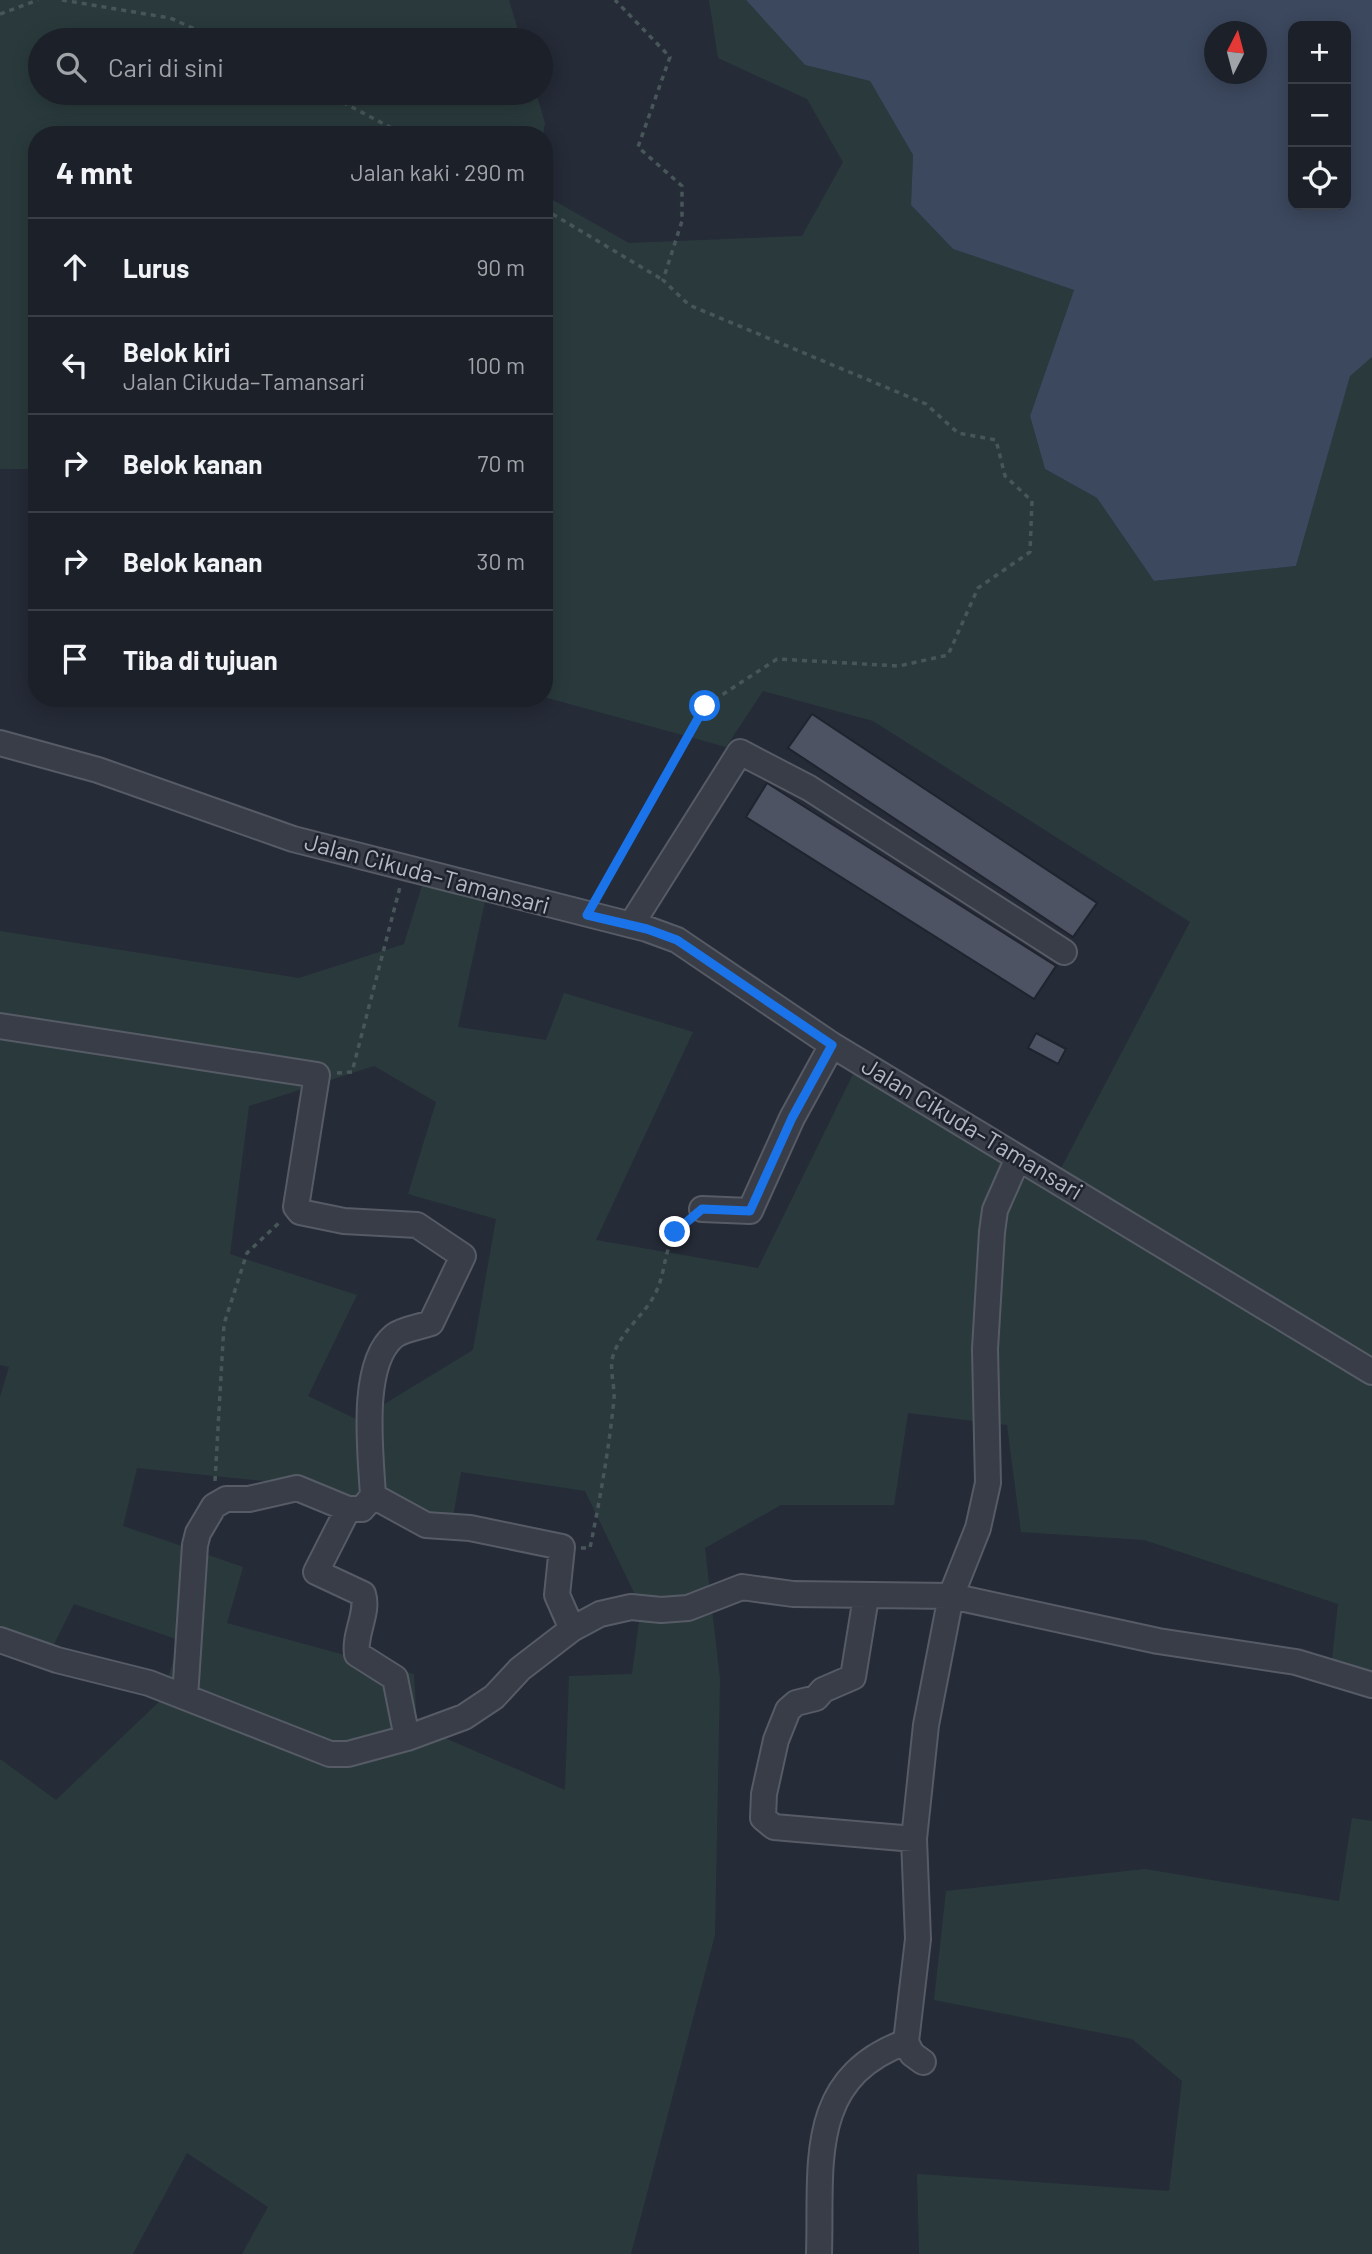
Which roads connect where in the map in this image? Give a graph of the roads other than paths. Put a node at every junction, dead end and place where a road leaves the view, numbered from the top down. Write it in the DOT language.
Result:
graph roads {
  1 [pos="0,743"];
  2 [pos="631,925"];
  3 [pos="1065,952"];
  4 [pos="0,1026"];
  5 [pos="832,1045"];
  6 [pos="1018,1158"];
  7 [pos="702,1209"];
  8 [pos="1372,1372"];
  9 [pos="373,1496"];
  10 [pos="348,1509"];
  11 [pos="951,1596"];
  12 [pos="866,1597"];
  13 [pos="572,1629"];
  14 [pos="0,1640"];
  15 [pos="1372,1685"];
  16 [pos="185,1696"];
  17 [pos="407,1738"];
  18 [pos="914,1839"];
  19 [pos="906,2042"];
  20 [pos="923,2062"];
  21 [pos="819,2254"];
  1 -- 2 [label="street, Jalan Cikuda–Tamansari"];
  2 -- 3 [label="street"];
  2 -- 5 [label="street, Jalan Cikuda–Tamansari"];
  4 -- 9 [label="street"];
  5 -- 6 [label="street, Jalan Cikuda–Tamansari"];
  5 -- 7 [label="street"];
  6 -- 8 [label="street, Jalan Cikuda–Tamansari"];
  6 -- 11 [label="street"];
  9 -- 10 [label="street"];
  9 -- 13 [label="street"];
  10 -- 16 [label="street"];
  10 -- 17 [label="street"];
  11 -- 12 [label="street"];
  11 -- 15 [label="street"];
  11 -- 18 [label="street"];
  12 -- 13 [label="street"];
  12 -- 18 [label="street"];
  13 -- 17 [label="street"];
  14 -- 16 [label="street"];
  16 -- 17 [label="street"];
  18 -- 19 [label="street"];
  19 -- 20 [label="street"];
  19 -- 21 [label="street"];
}
